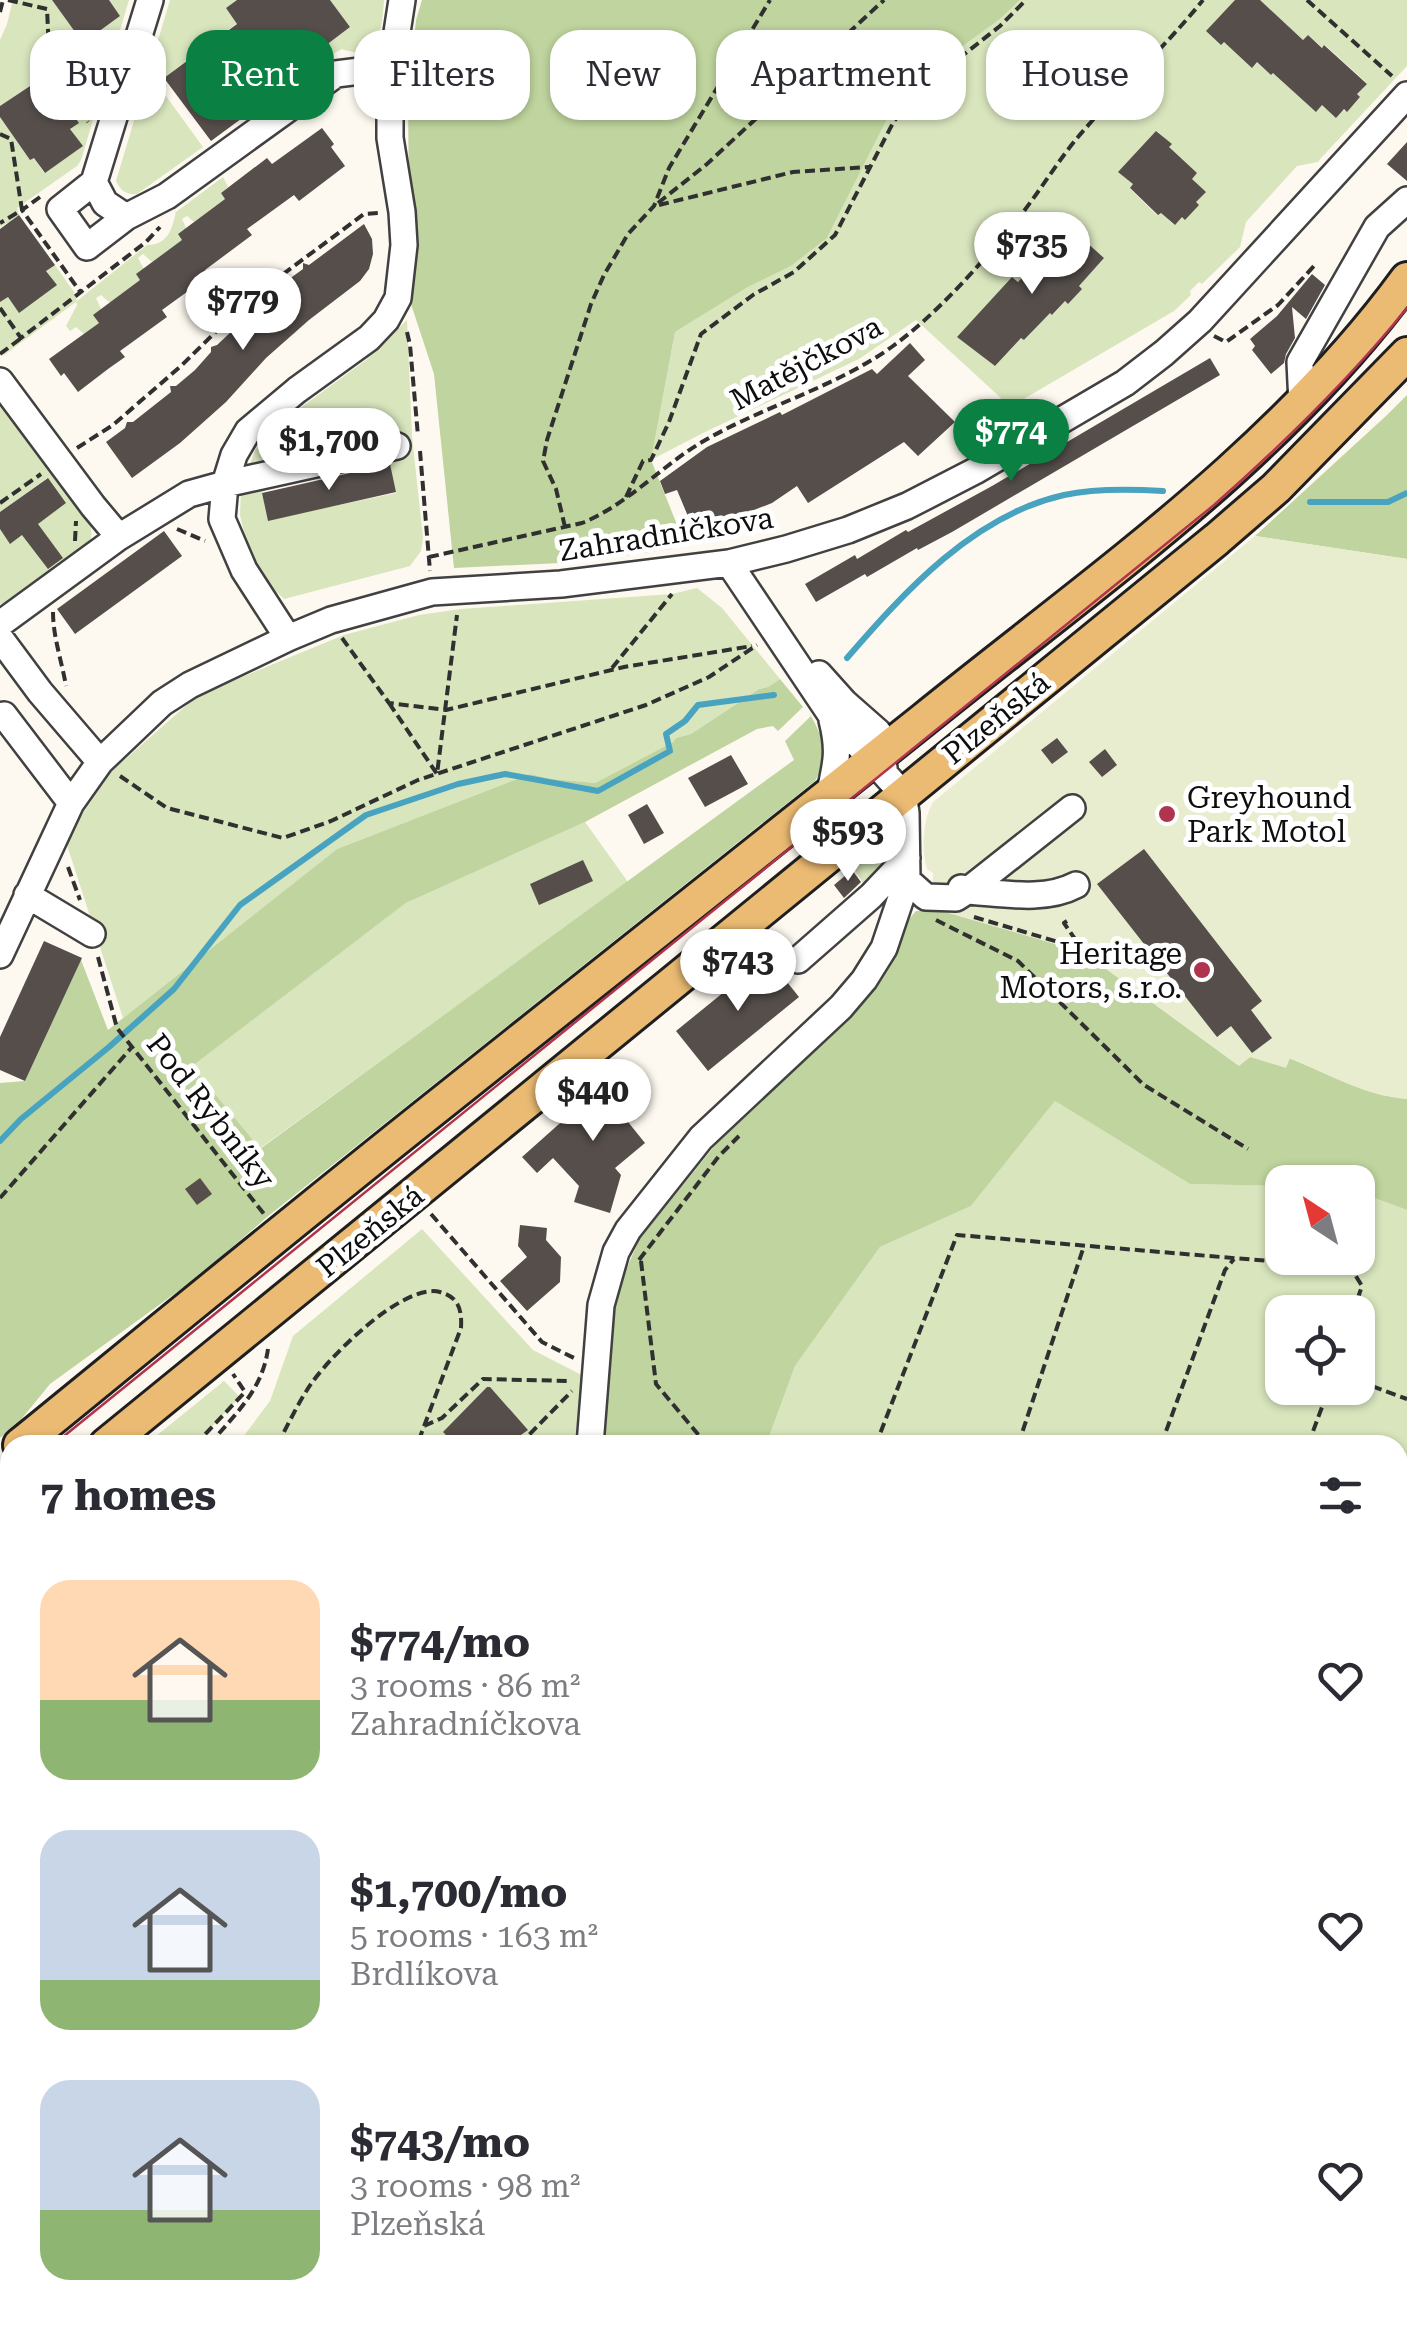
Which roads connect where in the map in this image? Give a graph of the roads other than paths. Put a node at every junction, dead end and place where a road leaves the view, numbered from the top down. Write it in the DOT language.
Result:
graph roads {
  1 [pos="150,0"];
  2 [pos="402,0"];
  3 [pos="397,30"];
  4 [pos="354,72"];
  5 [pos="1403,89"];
  6 [pos="390,120"];
  7 [pos="94,182"];
  8 [pos="1407,200"];
  9 [pos="126,217"];
  10 [pos="1406,282"];
  11 [pos="1407,354"];
  12 [pos="0,381"];
  13 [pos="1302,404"];
  14 [pos="398,446"];
  15 [pos="225,484"];
  16 [pos="119,537"];
  17 [pos="729,563"];
  18 [pos="0,624"];
  19 [pos="0,638"];
  20 [pos="288,638"];
  21 [pos="40,692"];
  22 [pos="838,709"];
  23 [pos="2,717"];
  24 [pos="918,724"];
  25 [pos="100,762"];
  26 [pos="886,770"];
  27 [pos="829,796"];
  28 [pos="71,803"];
  29 [pos="1072,808"];
  30 [pos="907,869"];
  31 [pos="1076,885"];
  32 [pos="27,895"];
  33 [pos="970,904"];
  34 [pos="92,934"];
  35 [pos="0,955"];
  36 [pos="798,960"];
  37 [pos="32,1435"];
  38 [pos="118,1435"];
  39 [pos="591,1435"];
  1 -- 7 [label="street"];
  2 -- 3 [label="street"];
  4 -- 9 [label="street"];
  5 -- 17 [label="street, Zahradníčkova"];
  6 -- 15 [label="street"];
  7 -- 9 [label="street"];
  7 -- 9 [label="street"];
  8 -- 13 [label="street"];
  10 -- 13 [label="main road, Plzeňská"];
  11 -- 26 [label="main road, Plzeňská"];
  12 -- 16 [label="street"];
  13 -- 24 [label="main road, Plzeňská"];
  14 -- 15 [label="street"];
  15 -- 16 [label="street"];
  15 -- 20 [label="street"];
  16 -- 18 [label="street"];
  17 -- 20 [label="street, Zahradníčkova"];
  17 -- 22 [label="street"];
  19 -- 21 [label="street"];
  20 -- 25 [label="street, Zahradníčkova"];
  21 -- 23 [label="street"];
  21 -- 25 [label="street"];
  22 -- 24 [label="street, Plzeňská"];
  22 -- 26 [label="street"];
  22 -- 27 [label="street"];
  23 -- 28 [label="street"];
  24 -- 26 [label="main road, Plzeňská"];
  25 -- 28 [label="street, Zahradníčkova"];
  26 -- 27 [label="main road, Plzeňská"];
  26 -- 30 [label="street"];
  26 -- 38 [label="main road, Plzeňská"];
  27 -- 37 [label="main road, Plzeňská"];
  28 -- 32 [label="street, Zahradníčkova"];
  29 -- 33 [label="street"];
  30 -- 33 [label="street"];
  30 -- 36 [label="street"];
  30 -- 39 [label="street"];
  31 -- 33 [label="street"];
  32 -- 34 [label="street"];
  32 -- 35 [label="street, Zahradníčkova"];
}
